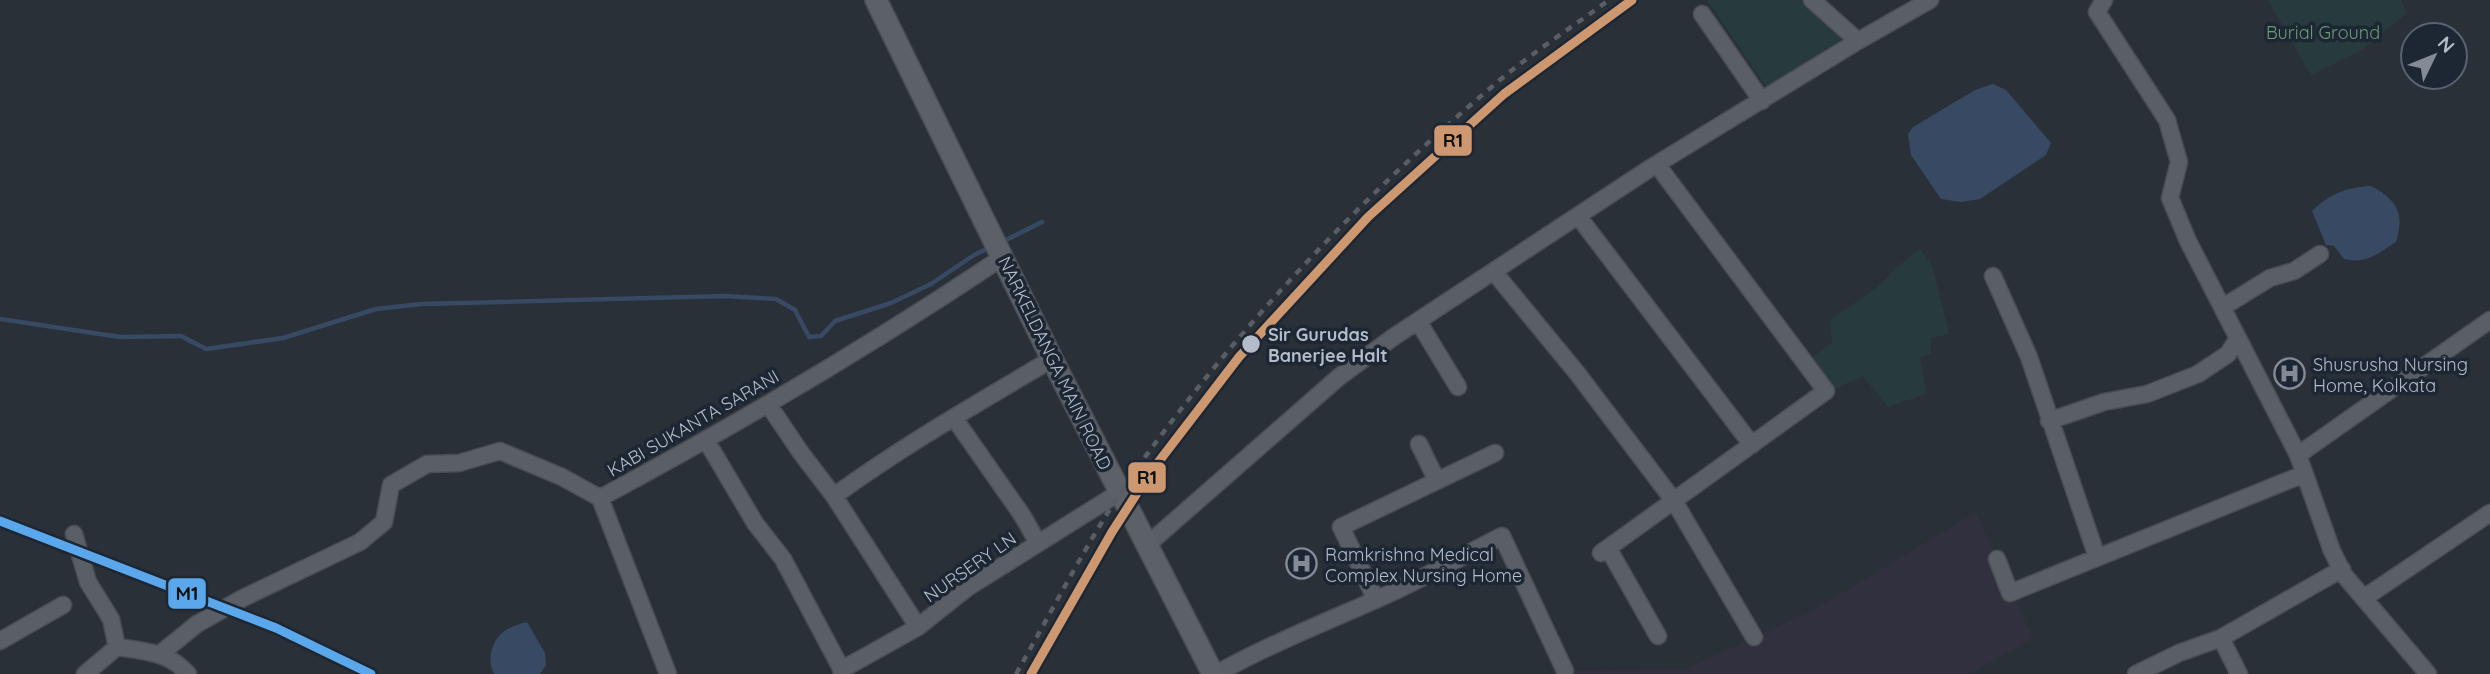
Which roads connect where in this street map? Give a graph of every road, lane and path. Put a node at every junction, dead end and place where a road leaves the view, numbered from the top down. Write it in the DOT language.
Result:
graph roads {
  1 [pos="876,0"];
  2 [pos="1812,0"];
  3 [pos="1930,0"];
  4 [pos="2104,0"];
  5 [pos="1702,14"];
  6 [pos="1858,41"];
  7 [pos="1762,102"];
  8 [pos="1658,166"];
  9 [pos="1578,216"];
  10 [pos="2320,254"];
  11 [pos="1003,257"];
  12 [pos="1494,272"];
  13 [pos="1993,276"];
  14 [pos="2223,307"];
  15 [pos="2490,320"];
  16 [pos="1418,321"];
  17 [pos="2238,338"];
  18 [pos="1052,359"];
  19 [pos="1458,387"];
  20 [pos="768,404"];
  21 [pos="954,418"];
  22 [pos="2049,421"];
  23 [pos="706,440"];
  24 [pos="1419,444"];
  25 [pos="1752,445"];
  26 [pos="1495,453"];
  27 [pos="2298,455"];
  28 [pos="2304,474"];
  29 [pos="1437,481"];
  30 [pos="1119,492"];
  31 [pos="834,496"];
  32 [pos="600,498"];
  33 [pos="1674,501"];
  34 [pos="2490,513"];
  35 [pos="74,534"];
  36 [pos="1038,543"];
  37 [pos="1147,545"];
  38 [pos="2097,557"];
  39 [pos="1997,559"];
  40 [pos="2342,569"];
  41 [pos="2364,598"];
  42 [pos="1376,600"];
  43 [pos="63,605"];
  44 [pos="918,627"];
  45 [pos="1658,636"];
  46 [pos="1754,637"];
  47 [pos="2221,638"];
  48 [pos="0,641"];
  49 [pos="117,647"];
  50 [pos="160,654"];
  51 [pos="1565,671"];
  52 [pos="842,672"];
  53 [pos="85,674"];
  54 [pos="188,674"];
  55 [pos="668,674"];
  56 [pos="1214,674"];
  57 [pos="2136,674"];
  58 [pos="2239,674"];
  59 [pos="2428,674"];
  1 -- 11 [label="main road, NARKELDANGA MAIN ROAD"];
  2 -- 6 [label="street"];
  3 -- 6 [label="street"];
  4 -- 14 [label="street"];
  5 -- 7 [label="street"];
  6 -- 7 [label="street"];
  7 -- 8 [label="street"];
  8 -- 9 [label="street"];
  8 -- 25 [label="street"];
  9 -- 12 [label="street"];
  9 -- 25 [label="street"];
  10 -- 14 [label="street"];
  11 -- 18 [label="main road, NARKELDANGA MAIN ROAD"];
  11 -- 20 [label="street, KABI SUKANTA SARANI"];
  12 -- 16 [label="street"];
  12 -- 33 [label="street"];
  13 -- 22 [label="street"];
  14 -- 17 [label="street"];
  15 -- 27 [label="street"];
  16 -- 19 [label="street"];
  16 -- 37 [label="street"];
  17 -- 22 [label="street"];
  17 -- 27 [label="street"];
  18 -- 21 [label="street"];
  18 -- 30 [label="main road, NARKELDANGA MAIN ROAD"];
  20 -- 23 [label="street, KABI SUKANTA SARANI"];
  20 -- 31 [label="street"];
  21 -- 31 [label="street"];
  21 -- 36 [label="street"];
  22 -- 38 [label="street"];
  23 -- 32 [label="street, KABI SUKANTA SARANI"];
  23 -- 52 [label="street"];
  24 -- 29 [label="street"];
  25 -- 33 [label="street"];
  26 -- 29 [label="street"];
  27 -- 28 [label="street"];
  28 -- 38 [label="street"];
  28 -- 40 [label="street"];
  29 -- 42 [label="street"];
  30 -- 36 [label="street, NURSERY LN"];
  30 -- 37 [label="main road, NARKELDANGA MAIN ROAD"];
  31 -- 44 [label="street"];
  32 -- 50 [label="street, KABI SUKANTA SARANI"];
  32 -- 55 [label="street"];
  33 -- 45 [label="street"];
  33 -- 46 [label="street"];
  34 -- 41 [label="street"];
  35 -- 49 [label="street"];
  36 -- 44 [label="street, NURSERY LN"];
  37 -- 56 [label="main road, NARKELDANGA MAIN ROAD"];
  38 -- 39 [label="street"];
  40 -- 41 [label="street"];
  40 -- 47 [label="street"];
  41 -- 59 [label="street"];
  42 -- 51 [label="street"];
  42 -- 56 [label="street"];
  43 -- 48 [label="street"];
  44 -- 52 [label="street, NURSERY LN"];
  47 -- 57 [label="street"];
  47 -- 58 [label="street"];
  49 -- 50 [label="street"];
  49 -- 53 [label="street"];
  50 -- 54 [label="street"];
}
